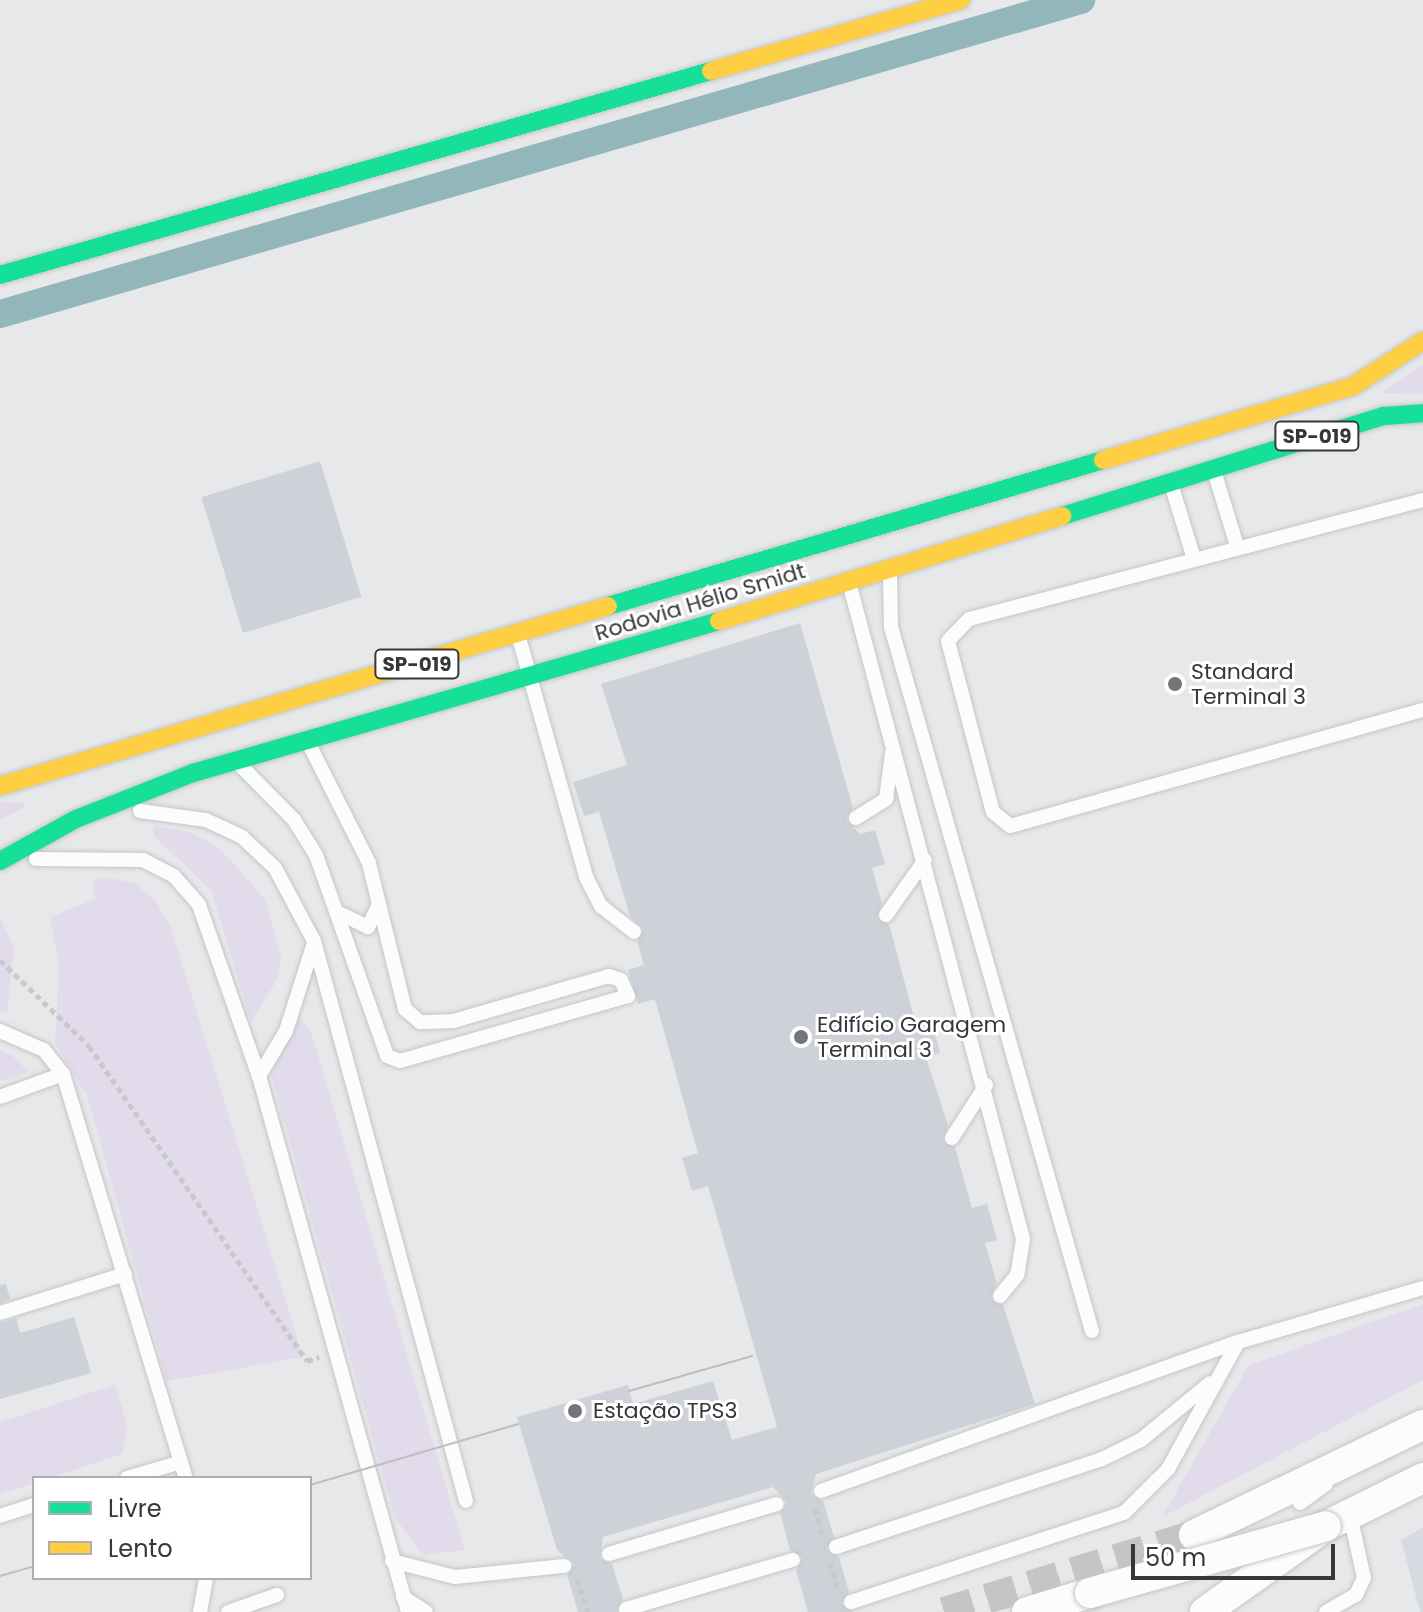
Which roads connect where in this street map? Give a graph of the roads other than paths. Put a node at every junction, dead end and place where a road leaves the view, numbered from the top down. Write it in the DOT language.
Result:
graph roads {
  1 [pos="961,0"];
  2 [pos="0,275"];
  3 [pos="1423,341"];
  4 [pos="1423,413"];
  5 [pos="1207,449"];
  6 [pos="1164,462"];
  7 [pos="1423,500"];
  8 [pos="1237,546"];
  9 [pos="1194,559"];
  10 [pos="841,561"];
  11 [pos="890,569"];
  12 [pos="518,635"];
  13 [pos="530,680"];
  14 [pos="1423,710"];
  15 [pos="891,724"];
  16 [pos="305,740"];
  17 [pos="234,760"];
  18 [pos="0,786"];
  19 [pos="856,818"];
  20 [pos="76,819"];
  21 [pos="925,860"];
  22 [pos="0,861"];
  23 [pos="379,901"];
  24 [pos="338,910"];
  25 [pos="886,915"];
  26 [pos="634,932"];
  27 [pos="314,941"];
  28 [pos="0,1031"];
  29 [pos="63,1074"];
  30 [pos="259,1076"];
  31 [pos="986,1085"];
  32 [pos="0,1097"];
  33 [pos="952,1138"];
  34 [pos="125,1274"];
  35 [pos="1423,1288"];
  36 [pos="1000,1296"];
  37 [pos="0,1313"];
  38 [pos="1092,1331"];
  39 [pos="1238,1342"];
  40 [pos="1217,1377"];
  41 [pos="1423,1425"];
  42 [pos="181,1462"];
  43 [pos="1355,1463"];
  44 [pos="134,1476"];
  45 [pos="185,1476"];
  46 [pos="1423,1478"];
  47 [pos="821,1491"];
  48 [pos="466,1501"];
  49 [pos="1300,1503"];
  50 [pos="777,1504"];
  51 [pos="32,1506"];
  52 [pos="0,1516"];
  53 [pos="1338,1520"];
  54 [pos="1194,1535"];
  55 [pos="836,1547"];
  56 [pos="609,1554"];
  57 [pos="793,1560"];
  58 [pos="392,1561"];
  59 [pos="564,1566"];
  60 [pos="206,1580"];
  61 [pos="277,1595"];
  62 [pos="402,1597"];
  63 [pos="851,1602"];
  64 [pos="626,1609"];
  65 [pos="200,1612"];
  66 [pos="228,1612"];
  67 [pos="408,1612"];
  68 [pos="426,1612"];
  69 [pos="1027,1612"];
  70 [pos="1205,1612"];
  71 [pos="1326,1612"];
  1 -- 2 [label="main road"];
  3 -- 5 [label="main road, Rodovia Hélio Smidt / SP-019"];
  4 -- 5 [label="main road, Rodovia Hélio Smidt / SP-019"];
  5 -- 6 [label="main road, Rodovia Hélio Smidt / SP-019"];
  5 -- 6 [label="main road, Rodovia Hélio Smidt / SP-019"];
  5 -- 8 [label="lane"];
  6 -- 9 [label="lane"];
  6 -- 10 [label="main road, Rodovia Hélio Smidt / SP-019"];
  6 -- 11 [label="main road, Rodovia Hélio Smidt / SP-019"];
  7 -- 8 [label="lane"];
  8 -- 9 [label="lane"];
  9 -- 14 [label="lane"];
  10 -- 11 [label="main road, Rodovia Hélio Smidt / SP-019"];
  10 -- 12 [label="main road, Rodovia Hélio Smidt / SP-019"];
  10 -- 13 [label="main road, Rodovia Hélio Smidt / SP-019"];
  10 -- 15 [label="lane"];
  11 -- 38 [label="lane"];
  12 -- 13 [label="lane"];
  12 -- 18 [label="main road, Rodovia Hélio Smidt / SP-019"];
  13 -- 16 [label="main road, Rodovia Hélio Smidt / SP-019"];
  13 -- 26 [label="lane"];
  15 -- 19 [label="lane"];
  15 -- 21 [label="lane"];
  16 -- 17 [label="main road, Rodovia Hélio Smidt / SP-019"];
  16 -- 23 [label="lane"];
  17 -- 20 [label="main road, Rodovia Hélio Smidt / SP-019"];
  17 -- 24 [label="lane"];
  20 -- 22 [label="main road, Rodovia Hélio Smidt / SP-019"];
  20 -- 27 [label="lane"];
  21 -- 25 [label="lane"];
  21 -- 31 [label="lane"];
  22 -- 30 [label="lane"];
  23 -- 24 [label="lane"];
  23 -- 24 [label="lane"];
  27 -- 30 [label="lane"];
  27 -- 48 [label="lane"];
  28 -- 29 [label="lane"];
  29 -- 32 [label="lane"];
  29 -- 34 [label="lane"];
  30 -- 58 [label="lane"];
  31 -- 33 [label="lane"];
  31 -- 36 [label="lane"];
  34 -- 37 [label="lane"];
  34 -- 42 [label="lane"];
  35 -- 39 [label="lane"];
  39 -- 40 [label="lane"];
  39 -- 47 [label="lane"];
  40 -- 55 [label="lane"];
  40 -- 63 [label="lane"];
  41 -- 43 [label="street"];
  42 -- 44 [label="lane"];
  42 -- 45 [label="lane"];
  43 -- 49 [label="lane"];
  43 -- 54 [label="street"];
  46 -- 53 [label="street"];
  50 -- 56 [label="lane"];
  51 -- 52 [label="lane"];
  53 -- 69 [label="street, bridge"];
  53 -- 70 [label="street"];
  53 -- 71 [label="lane"];
  57 -- 64 [label="lane"];
  58 -- 59 [label="lane"];
  58 -- 62 [label="lane"];
  60 -- 65 [label="lane"];
  61 -- 66 [label="lane"];
  62 -- 67 [label="lane"];
  62 -- 68 [label="lane"];
}
